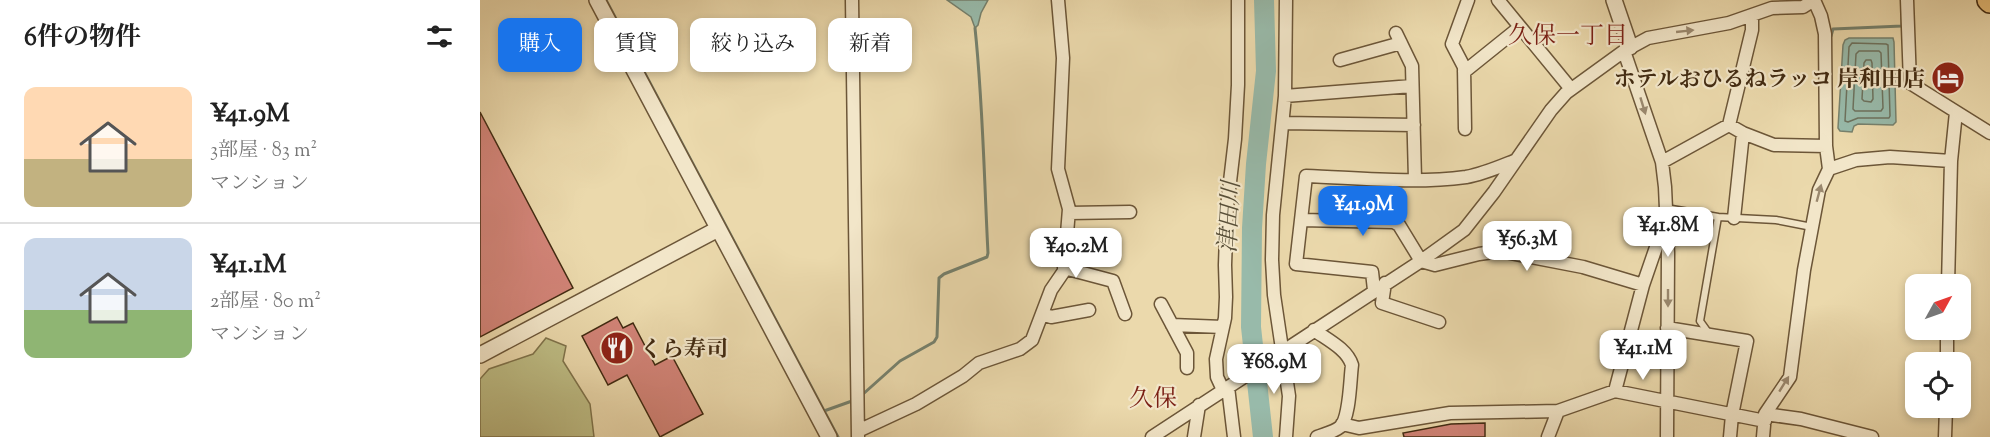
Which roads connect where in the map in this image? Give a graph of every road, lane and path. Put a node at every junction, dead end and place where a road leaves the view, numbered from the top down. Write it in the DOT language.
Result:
graph roads {
  1 [pos="597,0"];
  2 [pos="852,0"];
  3 [pos="1058,0"];
  4 [pos="1238,0"];
  5 [pos="1286,0"];
  6 [pos="1468,0"];
  7 [pos="1498,0"];
  8 [pos="1614,0"];
  9 [pos="1814,0"];
  10 [pos="1907,0"];
  11 [pos="1768,4"];
  12 [pos="1752,16"];
  13 [pos="1520,27"];
  14 [pos="1627,49"];
  15 [pos="1340,60"];
  16 [pos="1464,72"];
  17 [pos="1412,86"];
  18 [pos="1572,89"];
  19 [pos="1285,96"];
  20 [pos="1956,112"];
  21 [pos="1283,123"];
  22 [pos="1414,125"];
  23 [pos="1729,125"];
  24 [pos="1464,129"];
  25 [pos="1990,133"];
  26 [pos="1743,134"];
  27 [pos="1826,146"];
  28 [pos="1515,160"];
  29 [pos="1951,161"];
  30 [pos="1662,162"];
  31 [pos="1829,169"];
  32 [pos="1415,179"];
  33 [pos="1665,208"];
  34 [pos="1130,212"];
  35 [pos="1069,213"];
  36 [pos="1718,217"];
  37 [pos="1734,218"];
  38 [pos="1301,220"];
  39 [pos="1665,221"];
  40 [pos="1812,228"];
  41 [pos="718,229"];
  42 [pos="1421,261"];
  43 [pos="1064,268"];
  44 [pos="1948,274"];
  45 [pos="1642,285"];
  46 [pos="1379,287"];
  47 [pos="1161,304"];
  48 [pos="1089,310"];
  49 [pos="1042,314"];
  50 [pos="1125,314"];
  51 [pos="1439,322"];
  52 [pos="1172,325"];
  53 [pos="1223,327"];
  54 [pos="1667,328"];
  55 [pos="1314,330"];
  56 [pos="1710,335"];
  57 [pos="1282,351"];
  58 [pos="480,355"];
  59 [pos="1187,368"];
  60 [pos="1226,388"];
  61 [pos="1615,391"];
  62 [pos="1666,400"];
  63 [pos="1199,405"];
  64 [pos="1558,411"];
  65 [pos="1732,414"];
  66 [pos="1765,418"];
  67 [pos="1946,418"];
  68 [pos="1342,424"];
  69 [pos="858,434"];
  70 [pos="829,437"];
  71 [pos="1152,437"];
  72 [pos="1194,437"];
  73 [pos="1234,437"];
  74 [pos="1286,437"];
  75 [pos="1317,437"];
  76 [pos="1548,437"];
  77 [pos="1667,437"];
  78 [pos="1730,437"];
  79 [pos="1763,437"];
  80 [pos="1872,437"];
  81 [pos="1945,437"];
  1 -- 41 [label="street"];
  2 -- 69 [label="street"];
  3 -- 35 [label="street"];
  4 -- 53 [label="street"];
  5 -- 19 [label="street"];
  6 -- 16 [label="street"];
  7 -- 13 [label="street"];
  8 -- 14 [label="street"];
  9 -- 11 [label="street"];
  9 -- 27 [label="street"];
  10 -- 20 [label="street"];
  11 -- 12 [label="street"];
  14 -- 12 [label="street, one-way"];
  12 -- 23 [label="street"];
  13 -- 16 [label="street"];
  13 -- 18 [label="street"];
  14 -- 18 [label="street"];
  14 -- 30 [label="street, one-way"];
  15 -- 17 [label="street"];
  16 -- 24 [label="street"];
  17 -- 19 [label="street"];
  17 -- 22 [label="street"];
  18 -- 28 [label="street"];
  19 -- 21 [label="street"];
  20 -- 25 [label="street"];
  20 -- 29 [label="street"];
  21 -- 22 [label="street"];
  21 -- 57 [label="street"];
  22 -- 32 [label="street"];
  23 -- 26 [label="street"];
  23 -- 30 [label="street"];
  26 -- 27 [label="street"];
  26 -- 37 [label="street"];
  27 -- 31 [label="street"];
  28 -- 32 [label="street"];
  28 -- 42 [label="street"];
  29 -- 31 [label="street"];
  29 -- 44 [label="street"];
  30 -- 33 [label="street"];
  40 -- 31 [label="street, one-way"];
  32 -- 38 [label="street"];
  33 -- 36 [label="lane"];
  33 -- 39 [label="street"];
  34 -- 35 [label="street"];
  35 -- 43 [label="street"];
  36 -- 37 [label="lane"];
  36 -- 56 [label="lane"];
  37 -- 40 [label="lane"];
  38 -- 42 [label="street"];
  38 -- 46 [label="street"];
  39 -- 45 [label="street"];
  39 -- 54 [label="street, one-way"];
  66 -- 40 [label="street, one-way"];
  41 -- 58 [label="street"];
  41 -- 70 [label="street"];
  42 -- 45 [label="street"];
  42 -- 46 [label="street"];
  43 -- 49 [label="street"];
  43 -- 50 [label="street"];
  45 -- 61 [label="street"];
  46 -- 51 [label="street"];
  46 -- 55 [label="street"];
  47 -- 52 [label="street"];
  48 -- 49 [label="street"];
  49 -- 69 [label="street"];
  52 -- 53 [label="street"];
  52 -- 59 [label="street"];
  53 -- 60 [label="street"];
  54 -- 56 [label="street"];
  54 -- 62 [label="street"];
  55 -- 57 [label="street"];
  55 -- 68 [label="street"];
  56 -- 65 [label="street"];
  57 -- 60 [label="street"];
  57 -- 74 [label="street"];
  60 -- 63 [label="street"];
  60 -- 73 [label="street"];
  61 -- 62 [label="street"];
  61 -- 64 [label="street"];
  62 -- 65 [label="street"];
  62 -- 77 [label="street"];
  63 -- 71 [label="street"];
  63 -- 72 [label="street"];
  64 -- 68 [label="street"];
  64 -- 76 [label="street"];
  65 -- 66 [label="street"];
  65 -- 78 [label="street"];
  66 -- 79 [label="street"];
  66 -- 80 [label="street"];
  67 -- 81 [label="street"];
  68 -- 75 [label="street"];
}
